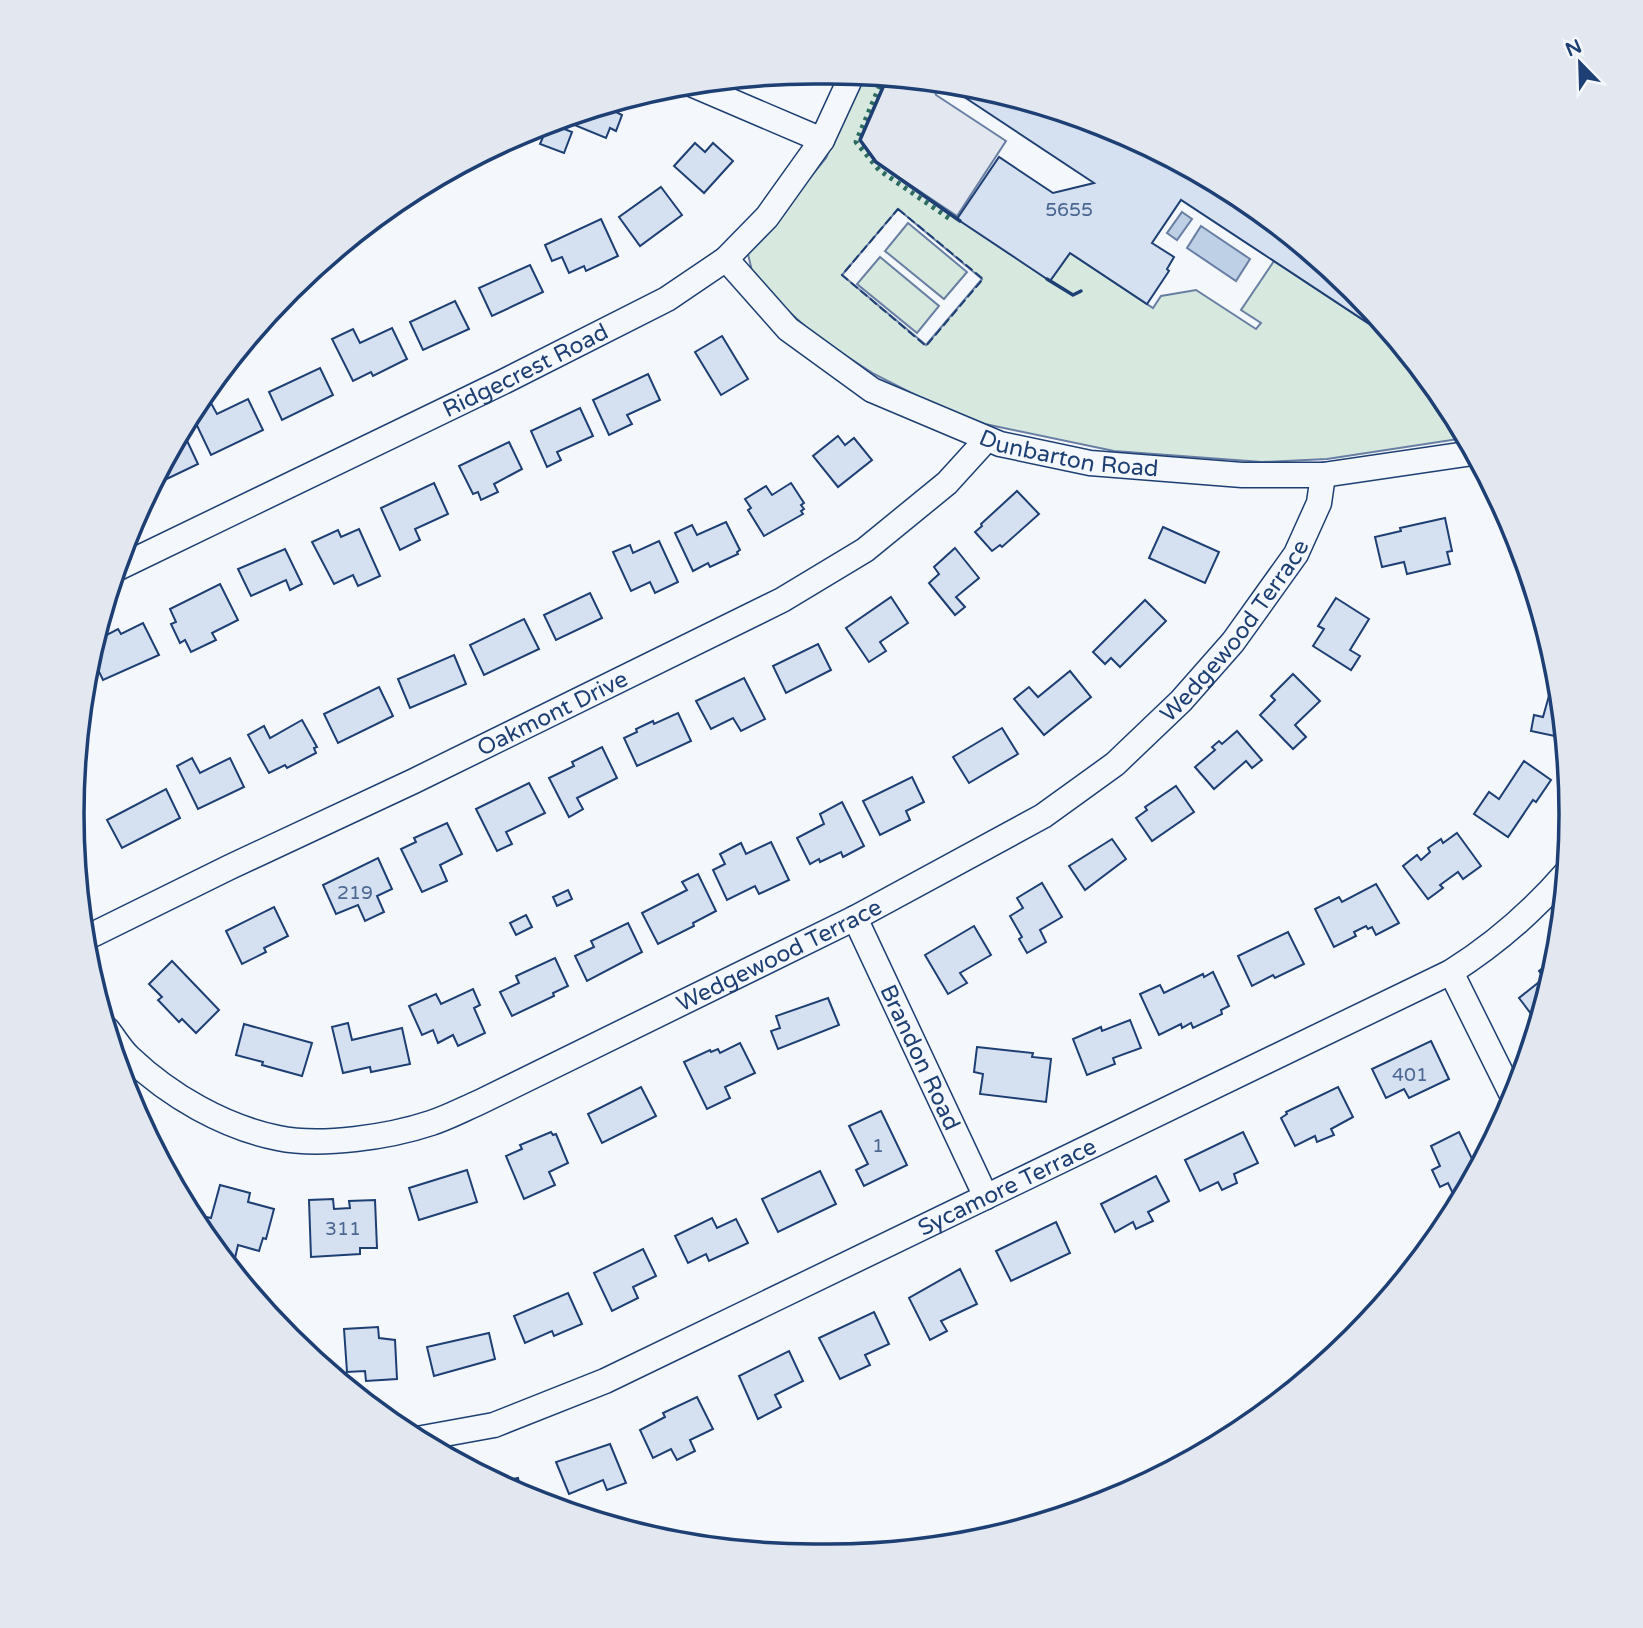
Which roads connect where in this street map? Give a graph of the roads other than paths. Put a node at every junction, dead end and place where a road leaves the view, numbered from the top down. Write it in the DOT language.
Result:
graph roads {
  1 [pos="847,85"];
  2 [pos="709,92"];
  3 [pos="822,140"];
  4 [pos="726,259"];
  5 [pos="987,439"];
  6 [pos="1464,454"];
  7 [pos="1323,475"];
  8 [pos="129,563"];
  9 [pos="1555,885"];
  10 [pos="855,918"];
  11 [pos="94,934"];
  12 [pos="1451,972"];
  13 [pos="124,1052"];
  14 [pos="1507,1084"];
  15 [pos="986,1197"];
  16 [pos="433,1436"];
  1 -- 3 [label="street, Ridgecrest Road"];
  2 -- 3 [label="street"];
  3 -- 4 [label="street, Ridgecrest Road"];
  4 -- 5 [label="street, Dunbarton Road"];
  4 -- 8 [label="street, Ridgecrest Road"];
  5 -- 7 [label="street, Dunbarton Road"];
  5 -- 11 [label="street, Oakmont Drive"];
  6 -- 7 [label="street, Dunbarton Road"];
  7 -- 10 [label="street, Wedgewood Terrace"];
  9 -- 12 [label="street, Sycamore Terrace"];
  10 -- 13 [label="street, Wedgewood Terrace"];
  10 -- 15 [label="street, Brandon Road"];
  12 -- 14 [label="street"];
  12 -- 15 [label="street, Sycamore Terrace"];
  15 -- 16 [label="street, Sycamore Terrace"];
}
